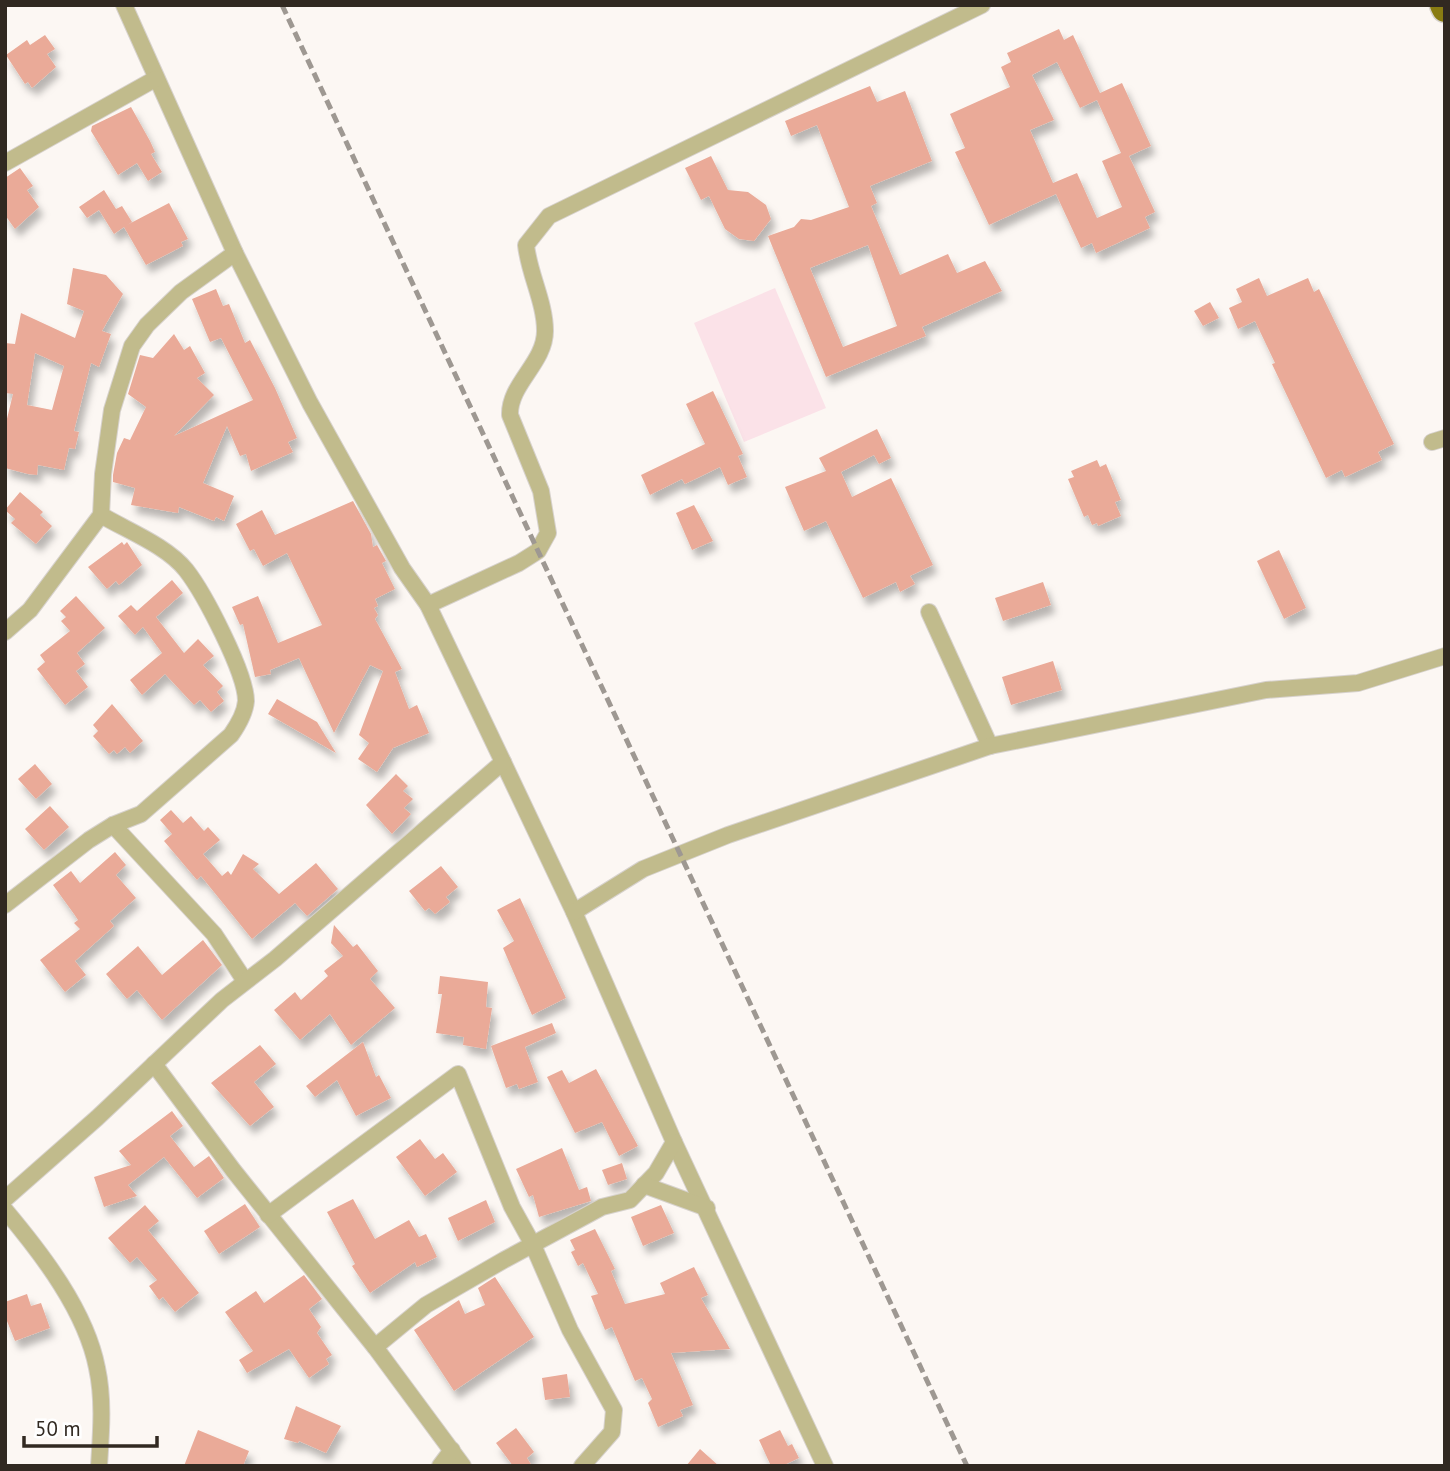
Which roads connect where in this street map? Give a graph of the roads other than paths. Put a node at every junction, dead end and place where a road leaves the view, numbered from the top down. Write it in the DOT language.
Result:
graph roads {
  1 [pos="124,5"];
  2 [pos="974,7"];
  3 [pos="155,79"];
  4 [pos="5,163"];
  5 [pos="235,253"];
  6 [pos="101,515"];
  7 [pos="428,605"];
  8 [pos="929,612"];
  9 [pos="5,632"];
  10 [pos="1445,656"];
  11 [pos="989,746"];
  12 [pos="503,762"];
  13 [pos="113,825"];
  14 [pos="5,905"];
  15 [pos="574,912"];
  16 [pos="245,981"];
  17 [pos="154,1064"];
  18 [pos="674,1142"];
  19 [pos="644,1185"];
  20 [pos="5,1199"];
  21 [pos="707,1208"];
  22 [pos="5,1210"];
  23 [pos="268,1215"];
  24 [pos="533,1245"];
  25 [pos="375,1347"];
  26 [pos="452,1451"];
  27 [pos="99,1466"];
  28 [pos="440,1466"];
  29 [pos="463,1466"];
  30 [pos="582,1466"];
  31 [pos="825,1466"];
  1 -- 3 [label="street"];
  2 -- 7 [label="street"];
  3 -- 4 [label="street"];
  3 -- 5 [label="street"];
  5 -- 6 [label="street"];
  5 -- 7 [label="street"];
  6 -- 9 [label="street"];
  6 -- 13 [label="street"];
  7 -- 12 [label="street"];
  8 -- 11 [label="street"];
  10 -- 11 [label="street"];
  11 -- 15 [label="street"];
  12 -- 15 [label="street"];
  12 -- 16 [label="street"];
  13 -- 14 [label="street"];
  13 -- 16 [label="street"];
  15 -- 18 [label="street"];
  16 -- 17 [label="street"];
  17 -- 20 [label="street"];
  17 -- 23 [label="street"];
  18 -- 19 [label="street"];
  18 -- 21 [label="street"];
  19 -- 21 [label="street"];
  19 -- 24 [label="street"];
  21 -- 31 [label="street"];
  22 -- 27 [label="street"];
  23 -- 24 [label="street"];
  23 -- 25 [label="street"];
  24 -- 25 [label="street"];
  24 -- 30 [label="street"];
  25 -- 26 [label="street"];
  26 -- 28 [label="street"];
  26 -- 29 [label="street"];
}
